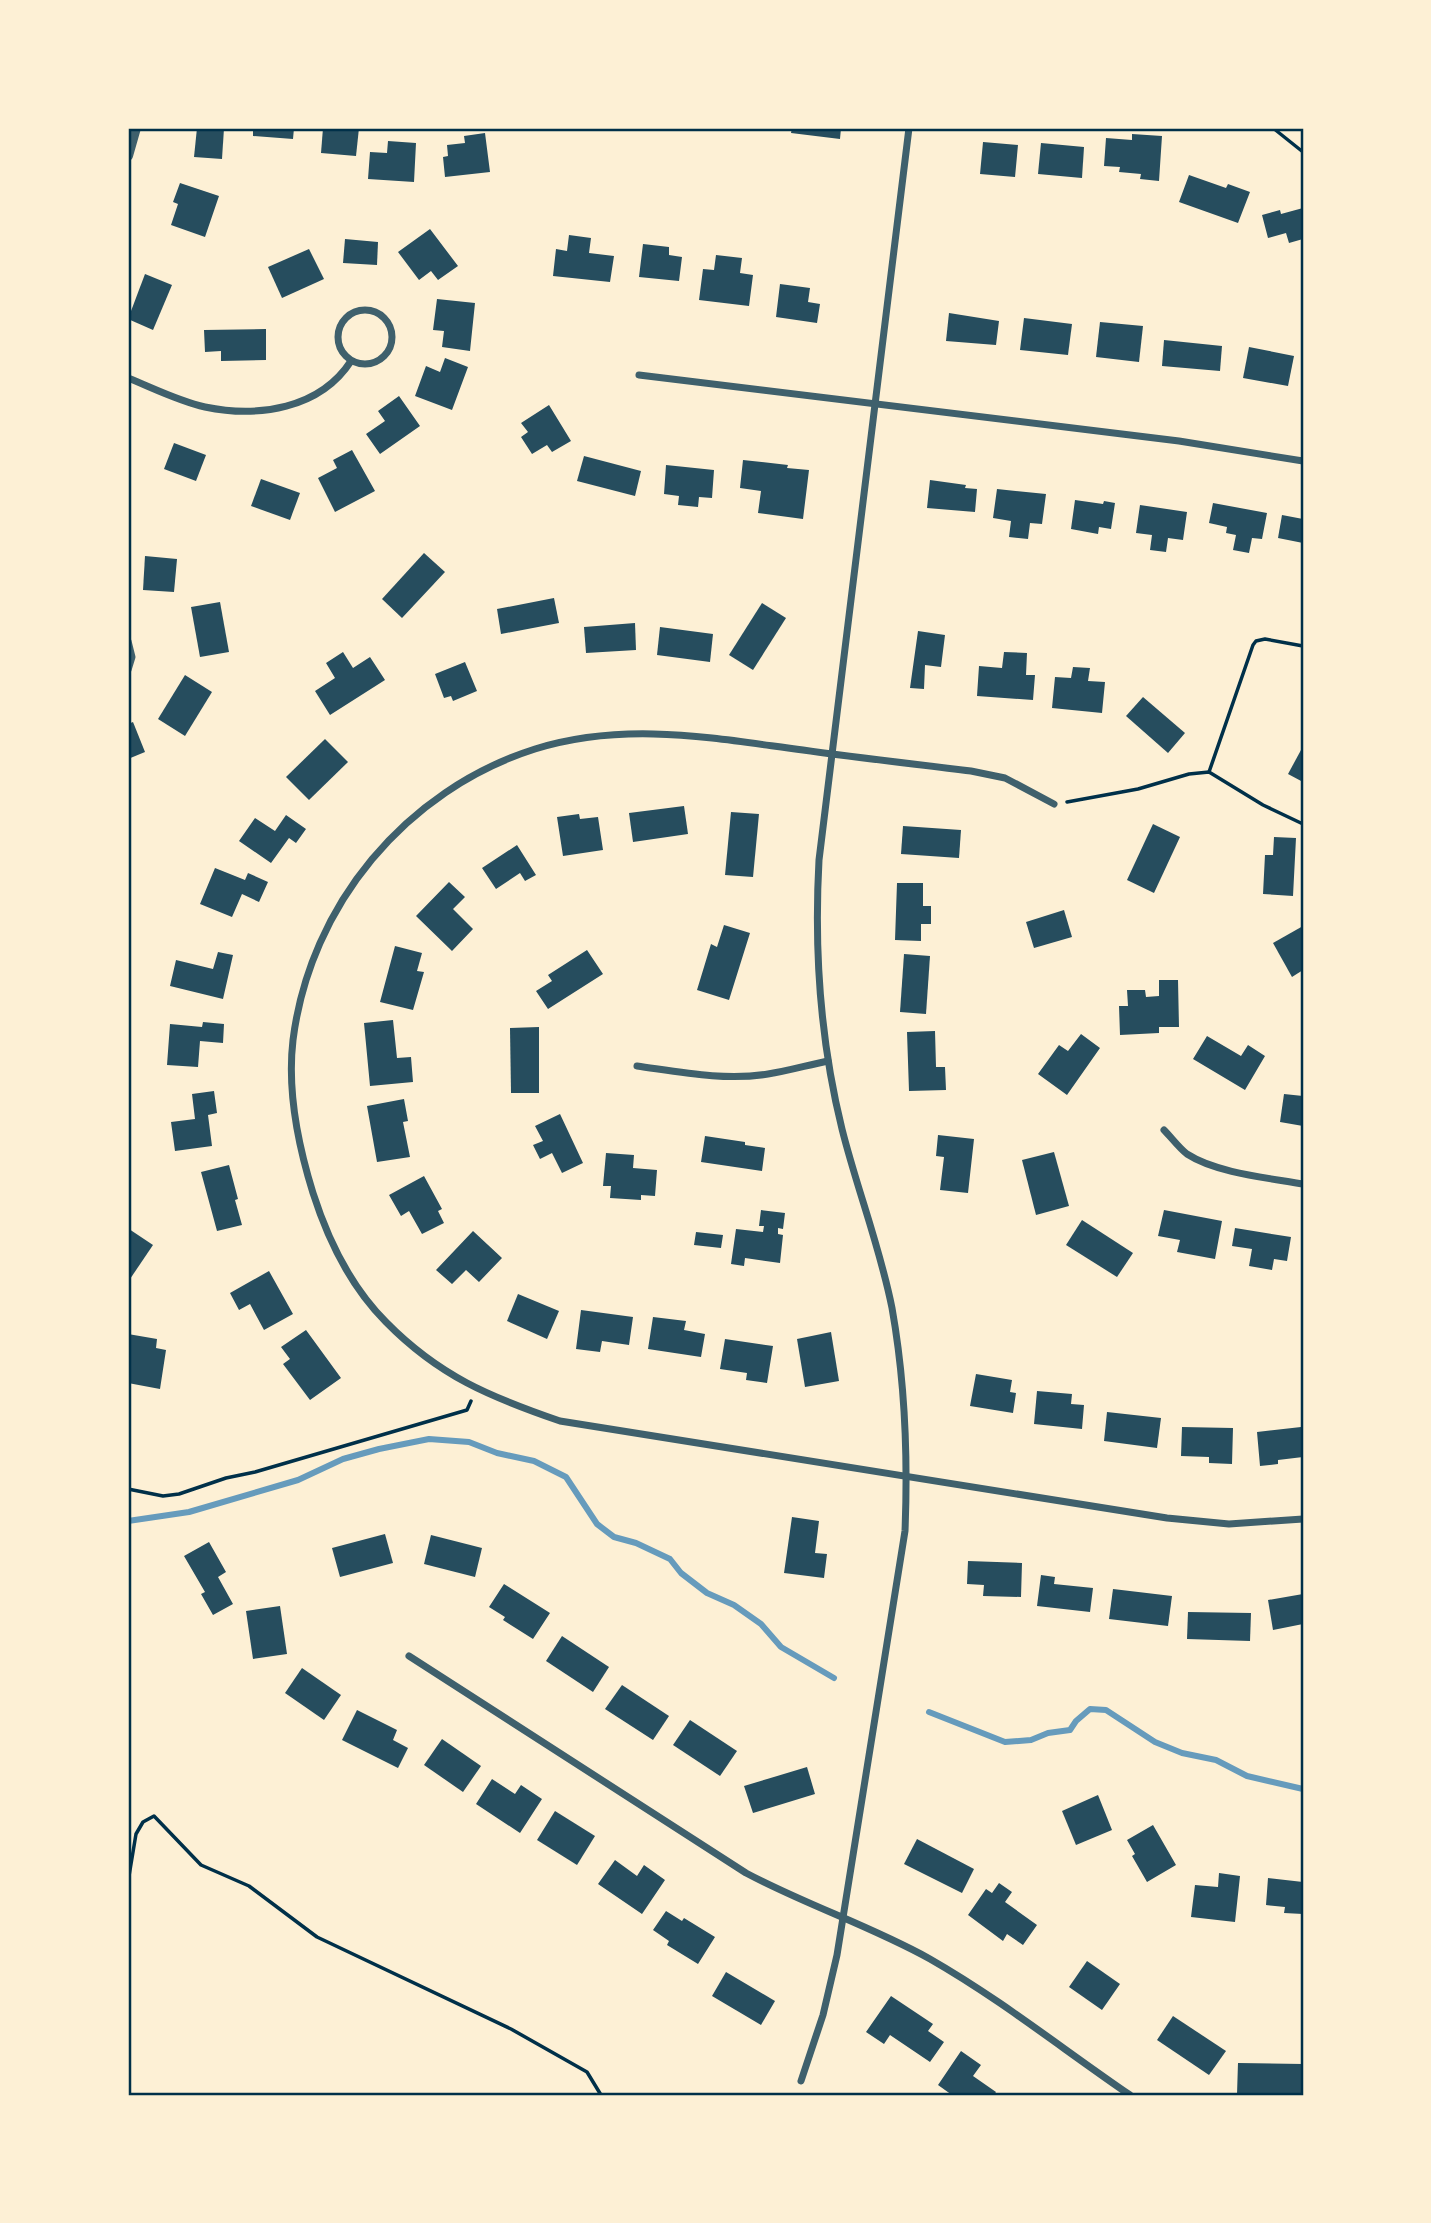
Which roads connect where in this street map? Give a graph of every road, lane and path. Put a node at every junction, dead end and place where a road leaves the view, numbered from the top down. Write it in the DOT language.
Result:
graph roads {
  1 [pos="136,128"];
  2 [pos="909,128"];
  3 [pos="1273,128"];
  4 [pos="1303,152"];
  5 [pos="128,156"];
  6 [pos="351,361"];
  7 [pos="639,375"];
  8 [pos="128,378"];
  9 [pos="874,405"];
  10 [pos="1303,461"];
  11 [pos="128,641"];
  12 [pos="1303,646"];
  13 [pos="128,670"];
  14 [pos="832,755"];
  15 [pos="1209,772"];
  16 [pos="1054,804"];
  17 [pos="1303,824"];
  18 [pos="828,1061"];
  19 [pos="637,1066"];
  20 [pos="1164,1130"];
  21 [pos="1303,1184"];
  22 [pos="477,1390"];
  23 [pos="907,1476"];
  24 [pos="128,1489"];
  25 [pos="1303,1519"];
  26 [pos="409,1656"];
  27 [pos="128,1882"];
  28 [pos="844,1919"];
  29 [pos="801,2081"];
  30 [pos="601,2095"];
  31 [pos="1129,2095"];
  1 -- 5 [label="street"];
  2 -- 9 [label="street"];
  3 -- 4 [label="path"];
  6 -- 6 [label="street"];
  6 -- 8 [label="street"];
  7 -- 9 [label="street"];
  9 -- 10 [label="street"];
  9 -- 14 [label="street"];
  11 -- 13 [label="street"];
  12 -- 15 [label="path"];
  14 -- 16 [label="street"];
  14 -- 18 [label="street"];
  14 -- 22 [label="street"];
  15 -- 16 [label="path"];
  15 -- 17 [label="path"];
  18 -- 19 [label="street"];
  18 -- 23 [label="street"];
  20 -- 21 [label="street"];
  22 -- 23 [label="street"];
  22 -- 24 [label="path"];
  23 -- 25 [label="street"];
  23 -- 28 [label="street"];
  26 -- 28 [label="street"];
  27 -- 30 [label="path"];
  28 -- 29 [label="street"];
  28 -- 31 [label="street"];
}
